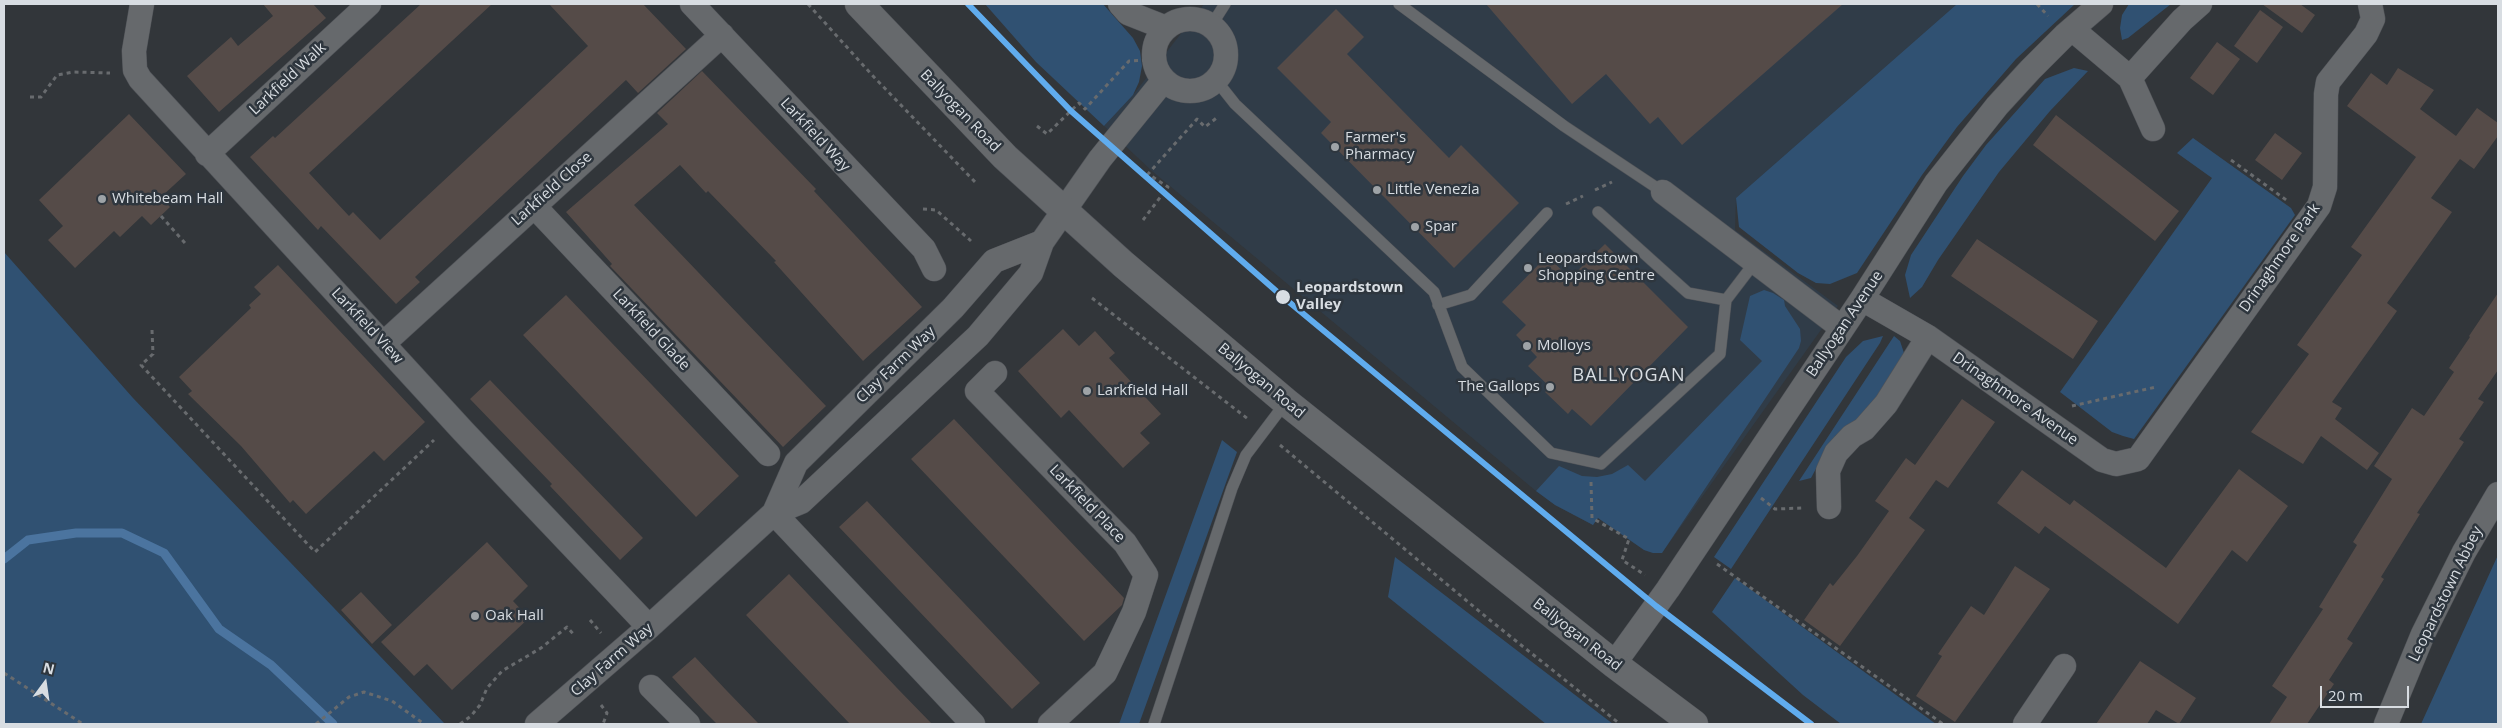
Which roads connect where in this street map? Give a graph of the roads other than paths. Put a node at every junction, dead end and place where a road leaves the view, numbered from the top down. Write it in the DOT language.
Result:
graph roads {
  1 [pos="142,4"];
  2 [pos="369,4"];
  3 [pos="692,4"];
  4 [pos="858,4"];
  5 [pos="1120,4"];
  6 [pos="1225,4"];
  7 [pos="1399,4"];
  8 [pos="2101,4"];
  9 [pos="2200,4"];
  10 [pos="2370,4"];
  11 [pos="1211,26"];
  12 [pos="1166,28"];
  13 [pos="2072,29"];
  14 [pos="722,35"];
  15 [pos="2130,78"];
  16 [pos="1164,80"];
  17 [pos="1216,80"];
  18 [pos="2153,129"];
  19 [pos="207,154"];
  20 [pos="1663,192"];
  21 [pos="534,206"];
  22 [pos="1064,212"];
  23 [pos="1598,212"];
  24 [pos="1547,213"];
  25 [pos="1042,242"];
  26 [pos="1755,262"];
  27 [pos="934,269"];
  28 [pos="1862,299"];
  29 [pos="1726,300"];
  30 [pos="1438,305"];
  31 [pos="1842,328"];
  32 [pos="1928,337"];
  33 [pos="383,344"];
  34 [pos="995,373"];
  35 [pos="1286,402"];
  36 [pos="768,454"];
  37 [pos="2102,460"];
  38 [pos="2498,494"];
  39 [pos="1829,507"];
  40 [pos="774,513"];
  41 [pos="649,628"];
  42 [pos="1614,664"];
  43 [pos="2064,666"];
  44 [pos="651,687"];
  45 [pos="537,724"];
  46 [pos="688,724"];
  47 [pos="973,724"];
  48 [pos="1050,724"];
  49 [pos="1154,724"];
  50 [pos="1694,724"];
  51 [pos="2025,724"];
  52 [pos="2386,724"];
  1 -- 19 [label="street, Larkfield View"];
  2 -- 19 [label="street, Larkfield Walk"];
  3 -- 14 [label="street, Larkfield Way"];
  4 -- 22 [label="street, Ballyogan Road"];
  5 -- 12 [label="street"];
  6 -- 11 [label="lane"];
  7 -- 20 [label="lane"];
  8 -- 13 [label="street, Ballyogan Avenue"];
  9 -- 15 [label="street"];
  10 -- 37 [label="street, Drinaghmore Park"];
  11 -- 12 [label="street"];
  11 -- 17 [label="street"];
  12 -- 16 [label="street"];
  13 -- 15 [label="street"];
  13 -- 28 [label="street, Ballyogan Avenue"];
  14 -- 21 [label="street, Larkfield Close"];
  14 -- 27 [label="street, Larkfield Way"];
  15 -- 18 [label="street"];
  16 -- 17 [label="street"];
  16 -- 22 [label="street, Clay Farm Way"];
  17 -- 30 [label="lane"];
  19 -- 33 [label="street, Larkfield View"];
  20 -- 26 [label="street"];
  21 -- 33 [label="street, Larkfield Close"];
  21 -- 36 [label="street, Larkfield Glade"];
  22 -- 25 [label="street, Clay Farm Way"];
  22 -- 35 [label="street, Ballyogan Road"];
  23 -- 29 [label="lane"];
  24 -- 30 [label="lane"];
  25 -- 40 [label="street, Clay Farm Way"];
  25 -- 40 [label="street, Clay Farm Way"];
  26 -- 29 [label="lane"];
  26 -- 31 [label="street"];
  28 -- 31 [label="street, Ballyogan Avenue"];
  28 -- 32 [label="street, Drinaghmore Avenue"];
  29 -- 30 [label="lane"];
  31 -- 42 [label="street, Ballyogan Avenue"];
  32 -- 37 [label="street, Drinaghmore Avenue"];
  32 -- 39 [label="street"];
  33 -- 41 [label="street, Larkfield View"];
  34 -- 48 [label="street, Larkfield Place"];
  35 -- 42 [label="street, Ballyogan Road"];
  35 -- 49 [label="lane"];
  38 -- 52 [label="street, Leopardstown Abbey"];
  40 -- 41 [label="street, Clay Farm Way"];
  40 -- 47 [label="street"];
  41 -- 45 [label="street, Clay Farm Way"];
  42 -- 50 [label="street, Ballyogan Road"];
  43 -- 51 [label="street"];
  44 -- 46 [label="street"];
}
